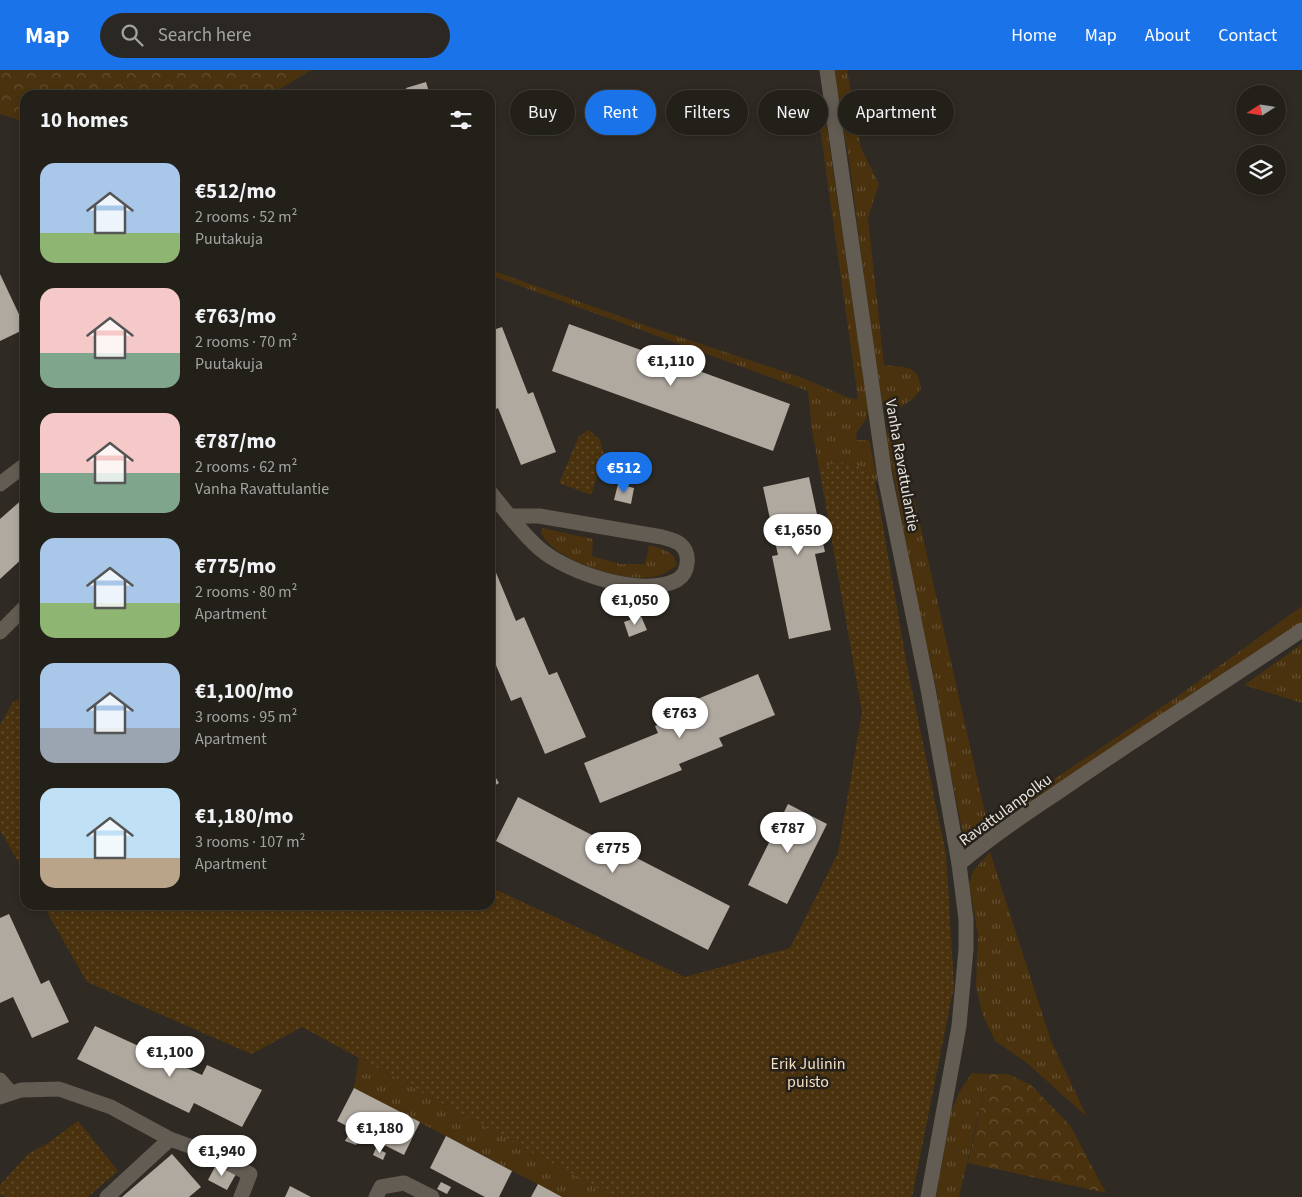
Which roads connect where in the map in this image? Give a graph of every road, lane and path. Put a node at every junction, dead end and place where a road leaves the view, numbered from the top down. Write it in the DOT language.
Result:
graph roads {
  1 [pos="827,70"];
  2 [pos="20,469"];
  3 [pos="0,484"];
  4 [pos="495,498"];
  5 [pos="510,516"];
  6 [pos="20,612"];
  7 [pos="1302,630"];
  8 [pos="0,632"];
  9 [pos="959,864"];
  10 [pos="0,1080"];
  11 [pos="5,1095"];
  12 [pos="170,1139"];
  13 [pos="107,1197"];
  14 [pos="241,1197"];
  15 [pos="376,1197"];
  16 [pos="432,1197"];
  17 [pos="928,1197"];
  1 -- 9 [label="street, Vanha Ravattulantie"];
  2 -- 3 [label="street"];
  4 -- 5 [label="street"];
  5 -- 5 [label="street"];
  6 -- 8 [label="street"];
  7 -- 9 [label="street, Ravattulanpolku"];
  9 -- 17 [label="street, Ravattulanpolku"];
  10 -- 11 [label="street"];
  11 -- 12 [label="street"];
  12 -- 13 [label="street"];
  12 -- 14 [label="street"];
  15 -- 16 [label="street"];
}
